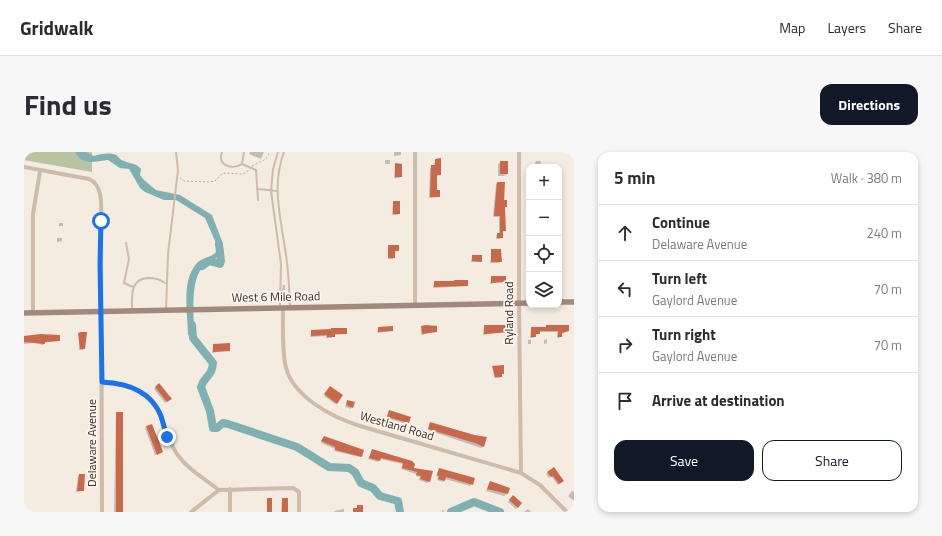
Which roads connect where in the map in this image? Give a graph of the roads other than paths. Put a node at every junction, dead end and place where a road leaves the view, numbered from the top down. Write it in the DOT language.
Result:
graph roads {
  1 [pos="176,152"];
  2 [pos="222,152"];
  3 [pos="244,152"];
  4 [pos="278,152"];
  5 [pos="284,152"];
  6 [pos="415,152"];
  7 [pos="519,152"];
  8 [pos="242,164"];
  9 [pos="24,167"];
  10 [pos="40,171"];
  11 [pos="258,189"];
  12 [pos="271,191"];
  13 [pos="277,191"];
  14 [pos="258,200"];
  15 [pos="126,243"];
  16 [pos="281,264"];
  17 [pos="287,264"];
  18 [pos="166,283"];
  19 [pos="133,287"];
  20 [pos="562,302"];
  21 [pos="574,302"];
  22 [pos="519,303"];
  23 [pos="526,303"];
  24 [pos="415,305"];
  25 [pos="290,307"];
  26 [pos="281,308"];
  27 [pos="132,310"];
  28 [pos="166,310"];
  29 [pos="101,311"];
  30 [pos="24,313"];
  31 [pos="32,313"];
  32 [pos="102,382"];
  33 [pos="522,473"];
  34 [pos="230,489"];
  35 [pos="219,490"];
  36 [pos="102,512"];
  37 [pos="191,512"];
  38 [pos="230,512"];
  39 [pos="299,512"];
  40 [pos="567,512"];
  1 -- 18 [label="lane"];
  2 -- 8 [label="lane"];
  3 -- 8 [label="lane"];
  4 -- 12 [label="lane"];
  5 -- 13 [label="lane"];
  6 -- 24 [label="street"];
  7 -- 22 [label="street, Ryland Road"];
  8 -- 11 [label="lane"];
  9 -- 10 [label="street"];
  10 -- 29 [label="street, Delaware Avenue"];
  10 -- 31 [label="street"];
  11 -- 12 [label="lane"];
  11 -- 14 [label="lane"];
  12 -- 13 [label="lane"];
  12 -- 16 [label="lane"];
  13 -- 17 [label="lane"];
  15 -- 19 [label="lane"];
  16 -- 17 [label="lane"];
  16 -- 26 [label="lane"];
  17 -- 25 [label="lane"];
  18 -- 19 [label="lane"];
  18 -- 28 [label="lane"];
  19 -- 27 [label="lane"];
  20 -- 21 [label="main road"];
  22 -- 23 [label="main road, West 6 Mile Road"];
  22 -- 24 [label="main road, West 6 Mile Road"];
  22 -- 33 [label="street, Ryland Road"];
  24 -- 25 [label="main road, West 6 Mile Road"];
  25 -- 26 [label="main road, West 6 Mile Road"];
  26 -- 28 [label="main road, West 6 Mile Road"];
  26 -- 33 [label="street, Westland Road"];
  27 -- 28 [label="main road, West 6 Mile Road"];
  27 -- 29 [label="main road, West 6 Mile Road"];
  29 -- 31 [label="main road, West 6 Mile Road"];
  29 -- 32 [label="street, Delaware Avenue"];
  30 -- 31 [label="main road, West 6 Mile Road"];
  32 -- 35 [label="street"];
  32 -- 36 [label="street, Delaware Avenue"];
  33 -- 40 [label="street, Westland Road"];
  34 -- 35 [label="street"];
  34 -- 38 [label="street"];
  34 -- 39 [label="street"];
  35 -- 37 [label="street"];
}
